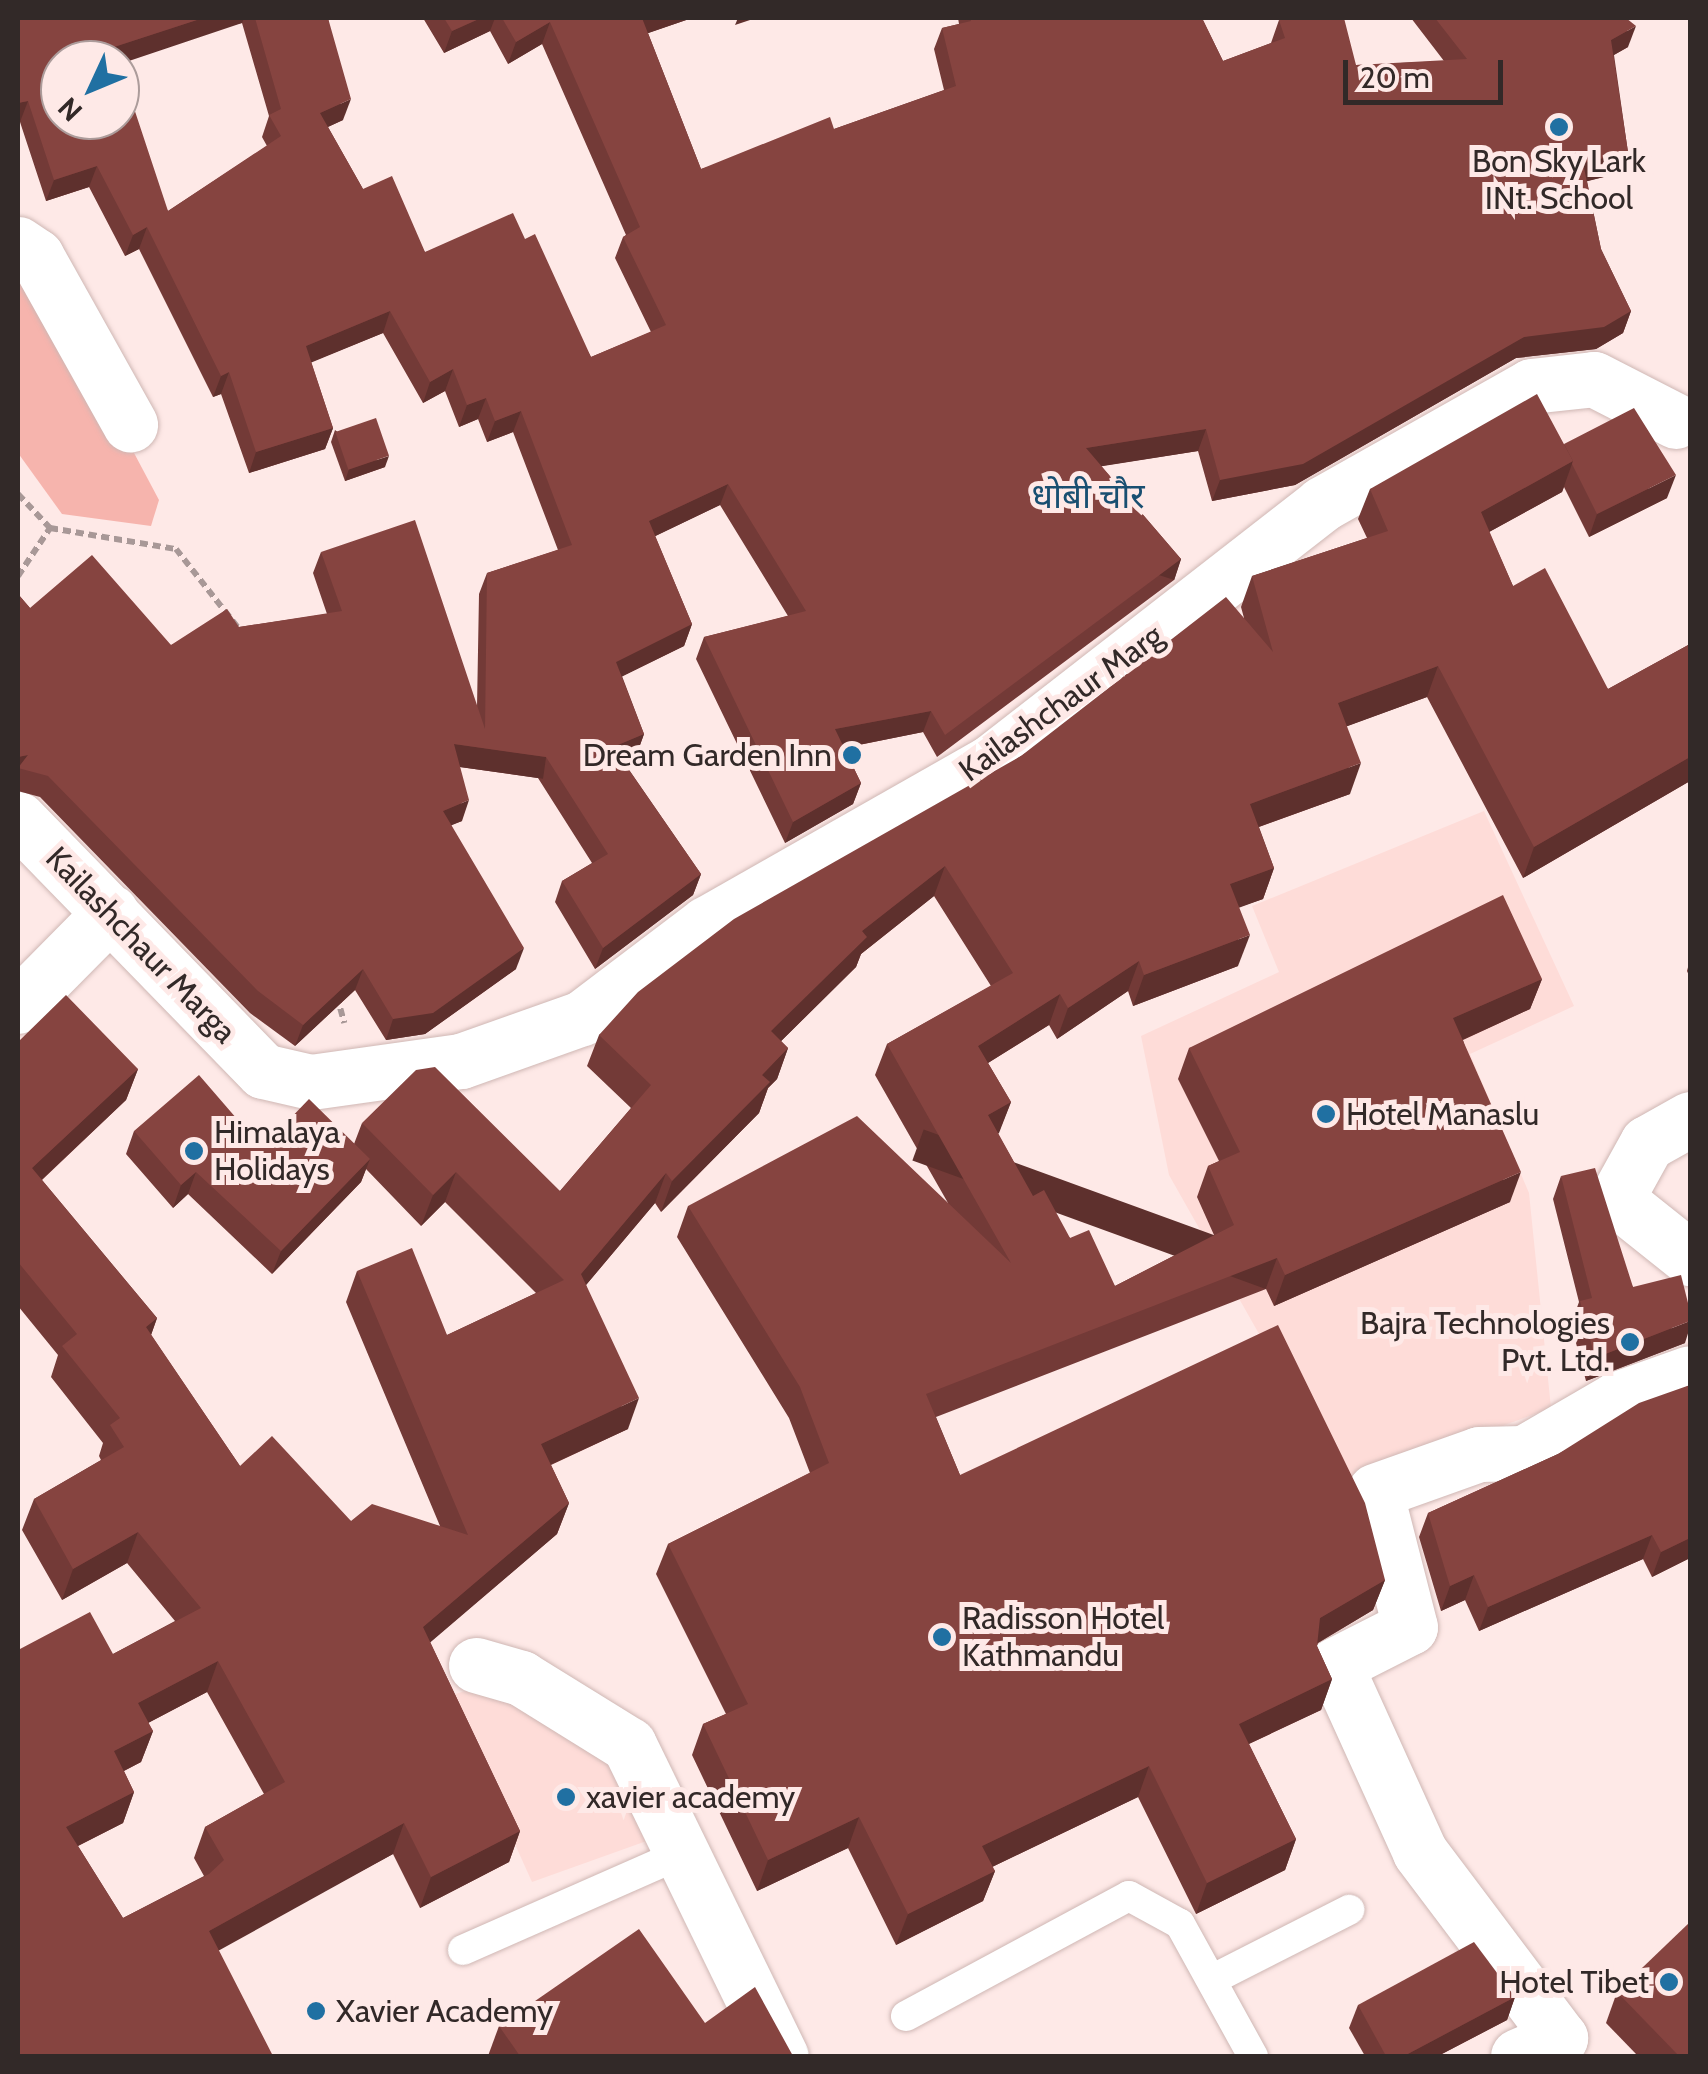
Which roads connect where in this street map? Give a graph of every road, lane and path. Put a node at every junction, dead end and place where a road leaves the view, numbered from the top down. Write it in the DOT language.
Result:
graph roads {
  1 [pos="18,244"];
  2 [pos="130,424"];
  3 [pos="1686,428"];
  4 [pos="18,494"];
  5 [pos="50,528"];
  6 [pos="18,576"];
  7 [pos="246,651"];
  8 [pos="18,818"];
  9 [pos="111,912"];
  10 [pos="334,983"];
  11 [pos="18,1006"];
  12 [pos="263,1071"];
  13 [pos="358,1078"];
  14 [pos="1690,1119"];
  15 [pos="1690,1258"];
  16 [pos="1690,1374"];
  17 [pos="476,1665"];
  18 [pos="676,1856"];
  19 [pos="1349,1910"];
  20 [pos="463,1950"];
  21 [pos="1213,1979"];
  22 [pos="906,2016"];
  23 [pos="781,2056"];
  24 [pos="1253,2056"];
  25 [pos="1518,2056"];
  1 -- 2 [label="street"];
  3 -- 13 [label="street, Kailashchaur Marg"];
  4 -- 5 [label="path"];
  5 -- 6 [label="path"];
  5 -- 7 [label="path"];
  8 -- 9 [label="street, Kailashchaur Marga"];
  9 -- 11 [label="street"];
  9 -- 12 [label="street, Kailashchaur Marga"];
  10 -- 13 [label="path"];
  12 -- 13 [label="street, Kailashchaur Marg"];
  14 -- 15 [label="street"];
  16 -- 25 [label="street"];
  17 -- 18 [label="street"];
  18 -- 20 [label="lane"];
  18 -- 23 [label="street"];
  19 -- 21 [label="lane"];
  21 -- 22 [label="lane"];
  21 -- 24 [label="lane"];
}
